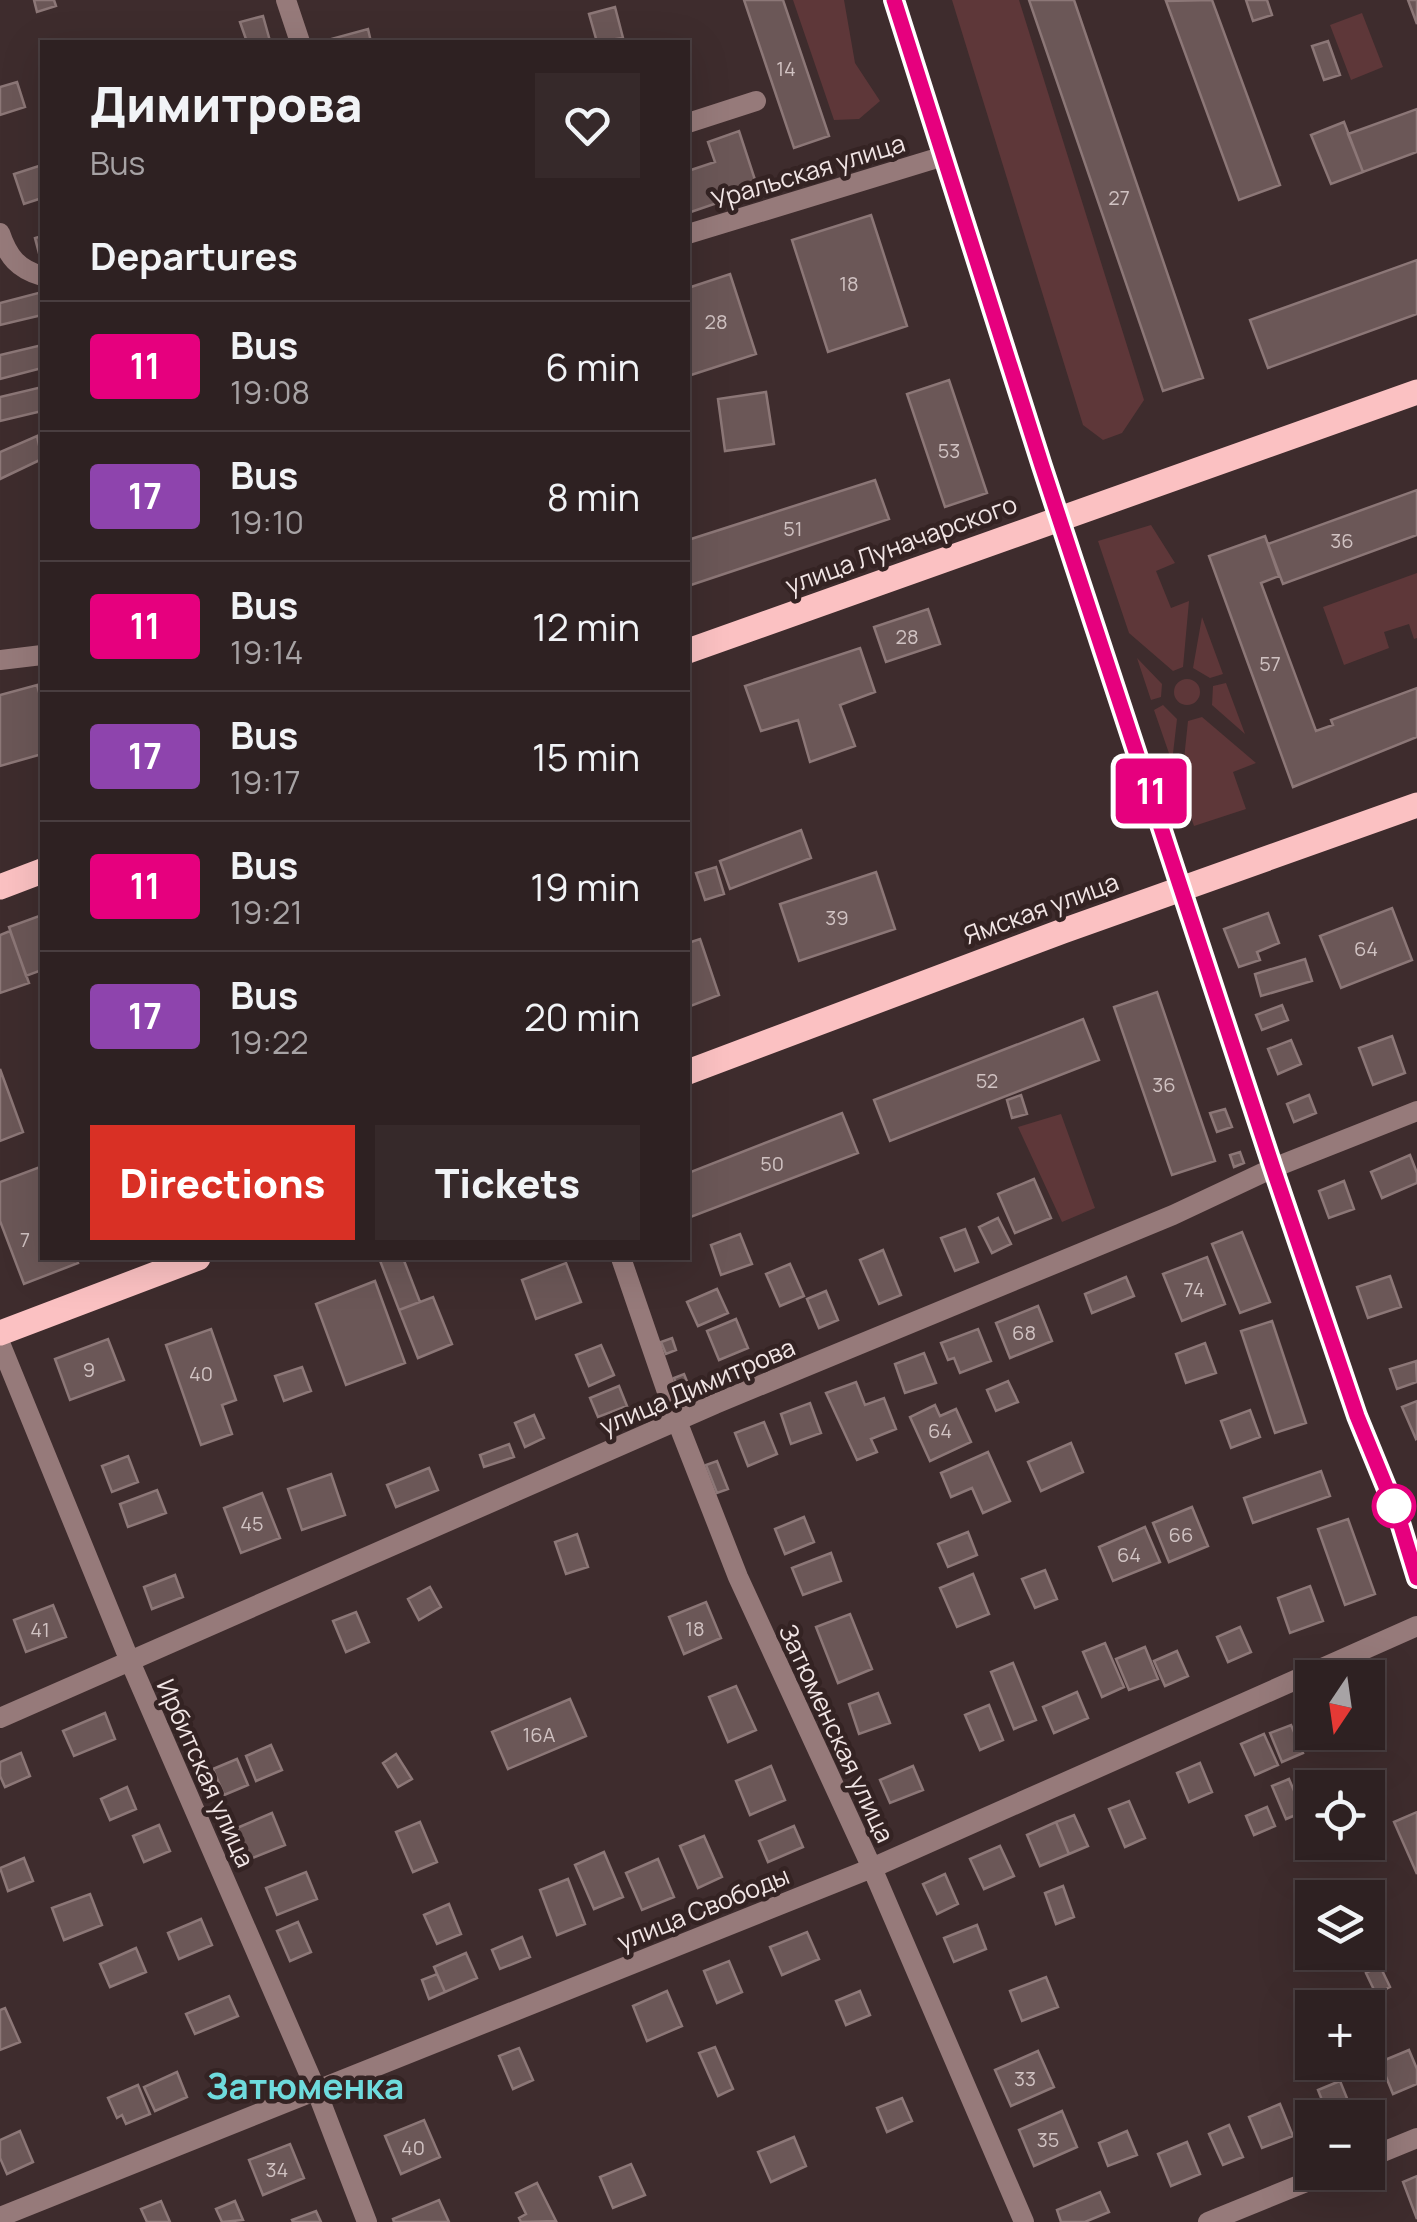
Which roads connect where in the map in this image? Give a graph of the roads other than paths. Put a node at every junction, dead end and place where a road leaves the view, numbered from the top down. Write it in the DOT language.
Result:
graph roads {
  1 [pos="286,0"];
  2 [pos="894,0"];
  3 [pos="299,40"];
  4 [pos="756,100"];
  5 [pos="690,122"];
  6 [pos="944,156"];
  7 [pos="0,233"];
  8 [pos="690,233"];
  9 [pos="40,275"];
  10 [pos="1417,392"];
  11 [pos="1061,519"];
  12 [pos="690,650"];
  13 [pos="40,655"];
  14 [pos="0,660"];
  15 [pos="1417,805"];
  16 [pos="40,872"];
  17 [pos="0,886"];
  18 [pos="1183,890"];
  19 [pos="690,1071"];
  20 [pos="1417,1110"];
  21 [pos="1273,1168"];
  22 [pos="193,1260"];
  23 [pos="622,1260"];
  24 [pos="0,1333"];
  25 [pos="0,1343"];
  26 [pos="677,1421"];
  27 [pos="1417,1578"];
  28 [pos="1417,1626"];
  29 [pos="129,1659"];
  30 [pos="0,1718"];
  31 [pos="872,1868"];
  32 [pos="318,2092"];
  33 [pos="1417,2138"];
  34 [pos="1385,2151"];
  35 [pos="1295,2186"];
  36 [pos="0,2218"];
  37 [pos="367,2222"];
  38 [pos="1024,2222"];
  39 [pos="1208,2222"];
  1 -- 3 [label="street"];
  2 -- 6 [label="street"];
  4 -- 5 [label="street"];
  6 -- 8 [label="street, Уральская улица"];
  6 -- 11 [label="street"];
  7 -- 9 [label="street"];
  10 -- 11 [label="main road, улица Луначарского"];
  11 -- 12 [label="main road, улица Луначарского"];
  11 -- 18 [label="street"];
  13 -- 14 [label="street"];
  15 -- 18 [label="main road, Ямская улица"];
  16 -- 17 [label="main road"];
  18 -- 19 [label="main road, Ямская улица"];
  18 -- 21 [label="street"];
  20 -- 21 [label="street, улица Димитрова"];
  21 -- 26 [label="street, улица Димитрова"];
  21 -- 27 [label="street"];
  22 -- 24 [label="main road"];
  23 -- 26 [label="street, Затюменская улица"];
  25 -- 29 [label="street, Ирбитская улица"];
  26 -- 29 [label="street, улица Димитрова"];
  26 -- 31 [label="street, Затюменская улица"];
  28 -- 31 [label="street, улица Свободы"];
  29 -- 30 [label="street, улица Димитрова"];
  29 -- 32 [label="street, Ирбитская улица"];
  31 -- 32 [label="street, улица Свободы"];
  31 -- 38 [label="street, Затюменская улица"];
  32 -- 36 [label="street, улица Свободы"];
  32 -- 37 [label="street, Ирбитская улица"];
  33 -- 34 [label="street"];
  35 -- 39 [label="street"];
}
